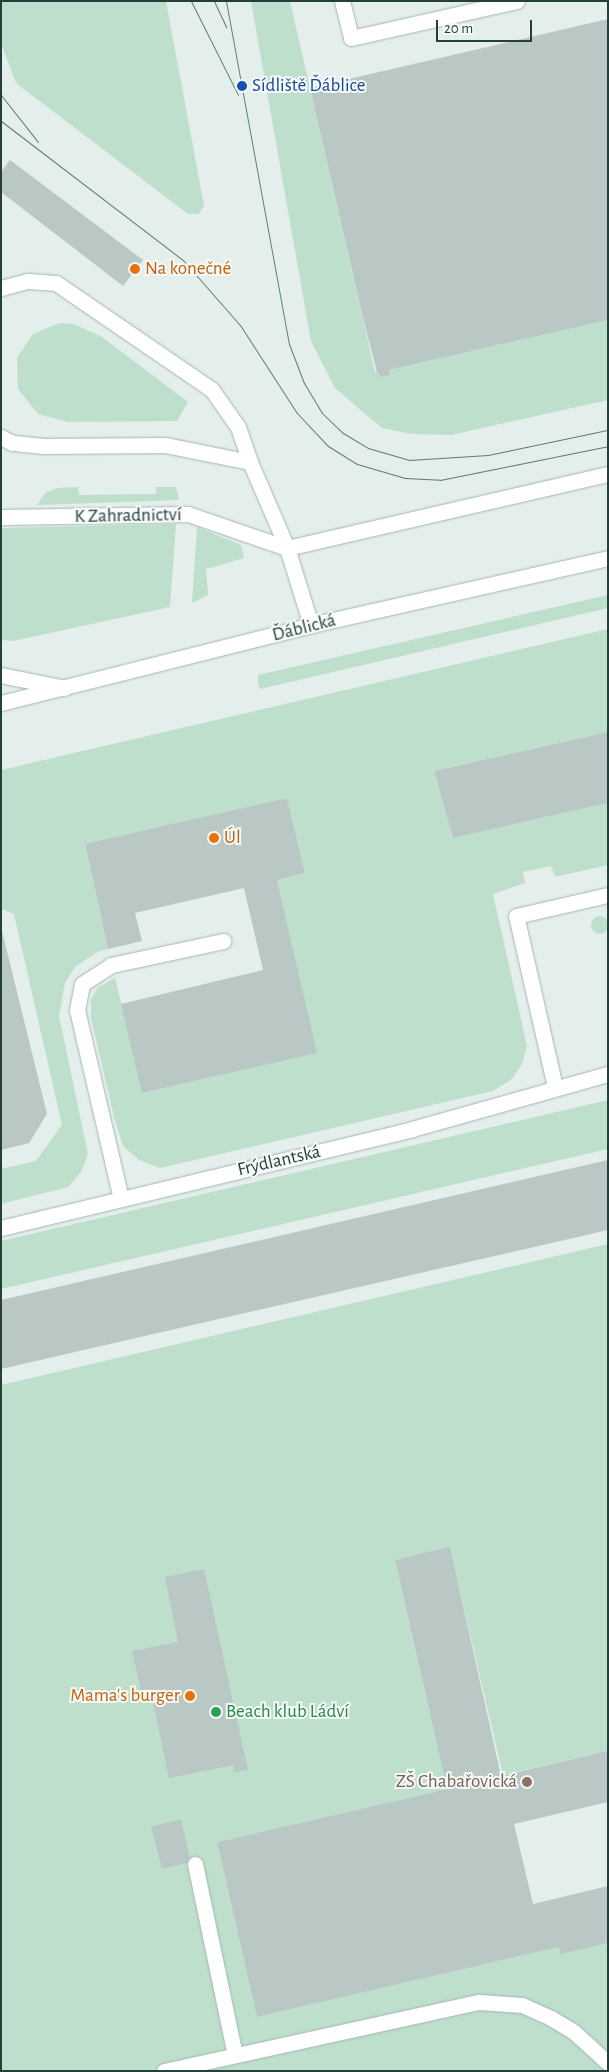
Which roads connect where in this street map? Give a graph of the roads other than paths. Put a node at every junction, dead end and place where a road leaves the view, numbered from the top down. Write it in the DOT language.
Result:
graph roads {
  1 [pos="342,1"];
  2 [pos="517,1"];
  3 [pos="1,288"];
  4 [pos="1,437"];
  5 [pos="250,462"];
  6 [pos="608,474"];
  7 [pos="1,517"];
  8 [pos="287,548"];
  9 [pos="608,558"];
  10 [pos="311,625"];
  11 [pos="1,675"];
  12 [pos="65,688"];
  13 [pos="1,703"];
  14 [pos="608,895"];
  15 [pos="223,941"];
  16 [pos="608,1074"];
  17 [pos="555,1088"];
  18 [pos="121,1199"];
  19 [pos="1,1228"];
  20 [pos="195,1864"];
  21 [pos="235,2055"];
  22 [pos="608,2063"];
  23 [pos="164,2071"];
  1 -- 2 [label="street"];
  3 -- 5 [label="street"];
  4 -- 5 [label="street"];
  5 -- 8 [label="street"];
  6 -- 8 [label="street"];
  7 -- 8 [label="street, K Zahradnictví"];
  8 -- 10 [label="street"];
  9 -- 10 [label="street, Ďáblická"];
  10 -- 12 [label="street, Ďáblická"];
  11 -- 12 [label="street"];
  12 -- 13 [label="street, Ďáblická"];
  14 -- 17 [label="street"];
  15 -- 18 [label="street"];
  16 -- 17 [label="street, Frýdlantská"];
  17 -- 18 [label="street, Frýdlantská"];
  18 -- 19 [label="street, Frýdlantská"];
  20 -- 21 [label="street"];
  21 -- 22 [label="street"];
  21 -- 23 [label="street"];
}
